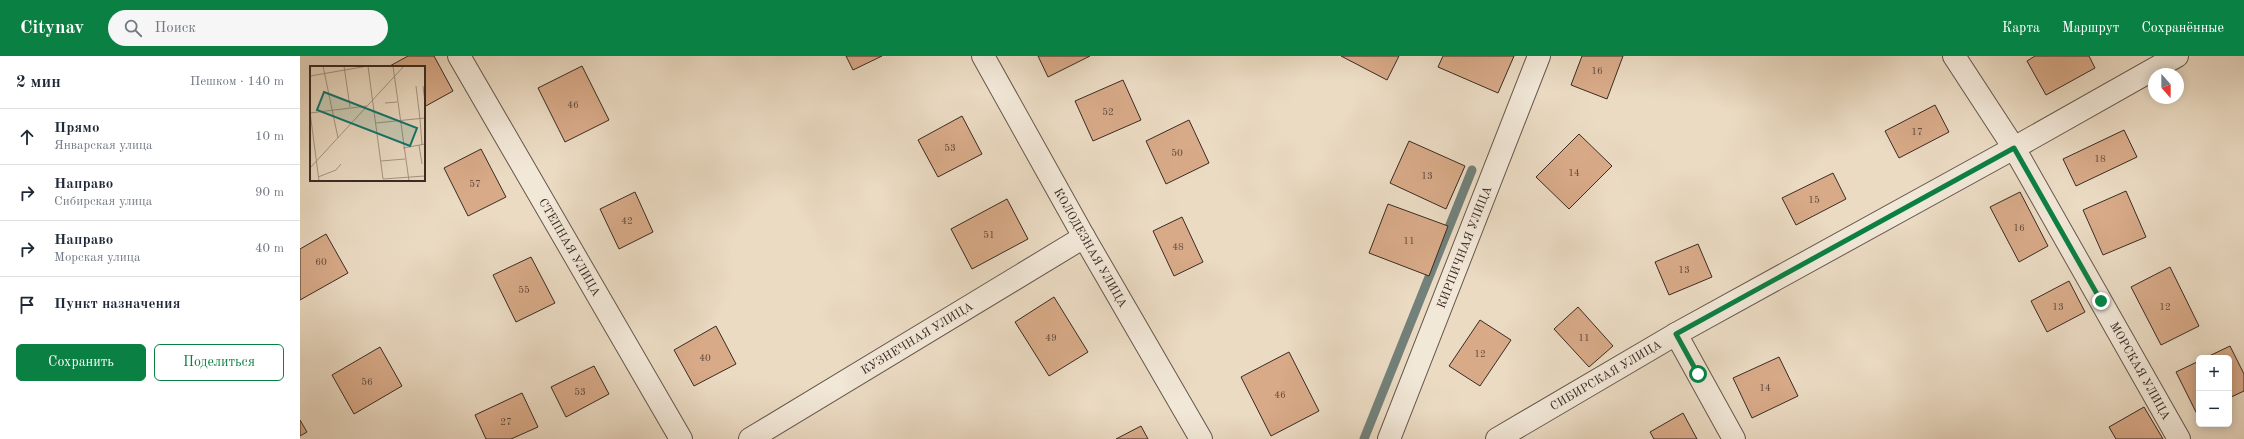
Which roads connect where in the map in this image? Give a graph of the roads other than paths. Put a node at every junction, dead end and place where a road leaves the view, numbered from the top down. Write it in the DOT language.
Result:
graph roads {
  1 [pos="459,56"];
  2 [pos="983,56"];
  3 [pos="1539,56"];
  4 [pos="1954,56"];
  5 [pos="2177,56"];
  6 [pos="2014,148"];
  7 [pos="1084,237"];
  8 [pos="1676,334"];
  9 [pos="681,439"];
  10 [pos="750,439"];
  11 [pos="1201,439"];
  12 [pos="1389,439"];
  13 [pos="1497,439"];
  14 [pos="1734,439"];
  15 [pos="2179,439"];
  1 -- 9 [label="street, СТЕПНАЯ УЛИЦА"];
  2 -- 7 [label="street, КОЛОДЕЗНАЯ УЛИЦА"];
  3 -- 12 [label="street, КИРПИЧНАЯ УЛИЦА"];
  4 -- 6 [label="street, МОРСКАЯ УЛИЦА"];
  5 -- 6 [label="street, СИБИРСКАЯ УЛИЦА"];
  6 -- 8 [label="street, СИБИРСКАЯ УЛИЦА"];
  6 -- 15 [label="street, МОРСКАЯ УЛИЦА"];
  7 -- 10 [label="street, КУЗНЕЧНАЯ УЛИЦА"];
  7 -- 11 [label="street, КОЛОДЕЗНАЯ УЛИЦА"];
  8 -- 13 [label="street, СИБИРСКАЯ УЛИЦА"];
  8 -- 14 [label="street"];
}
